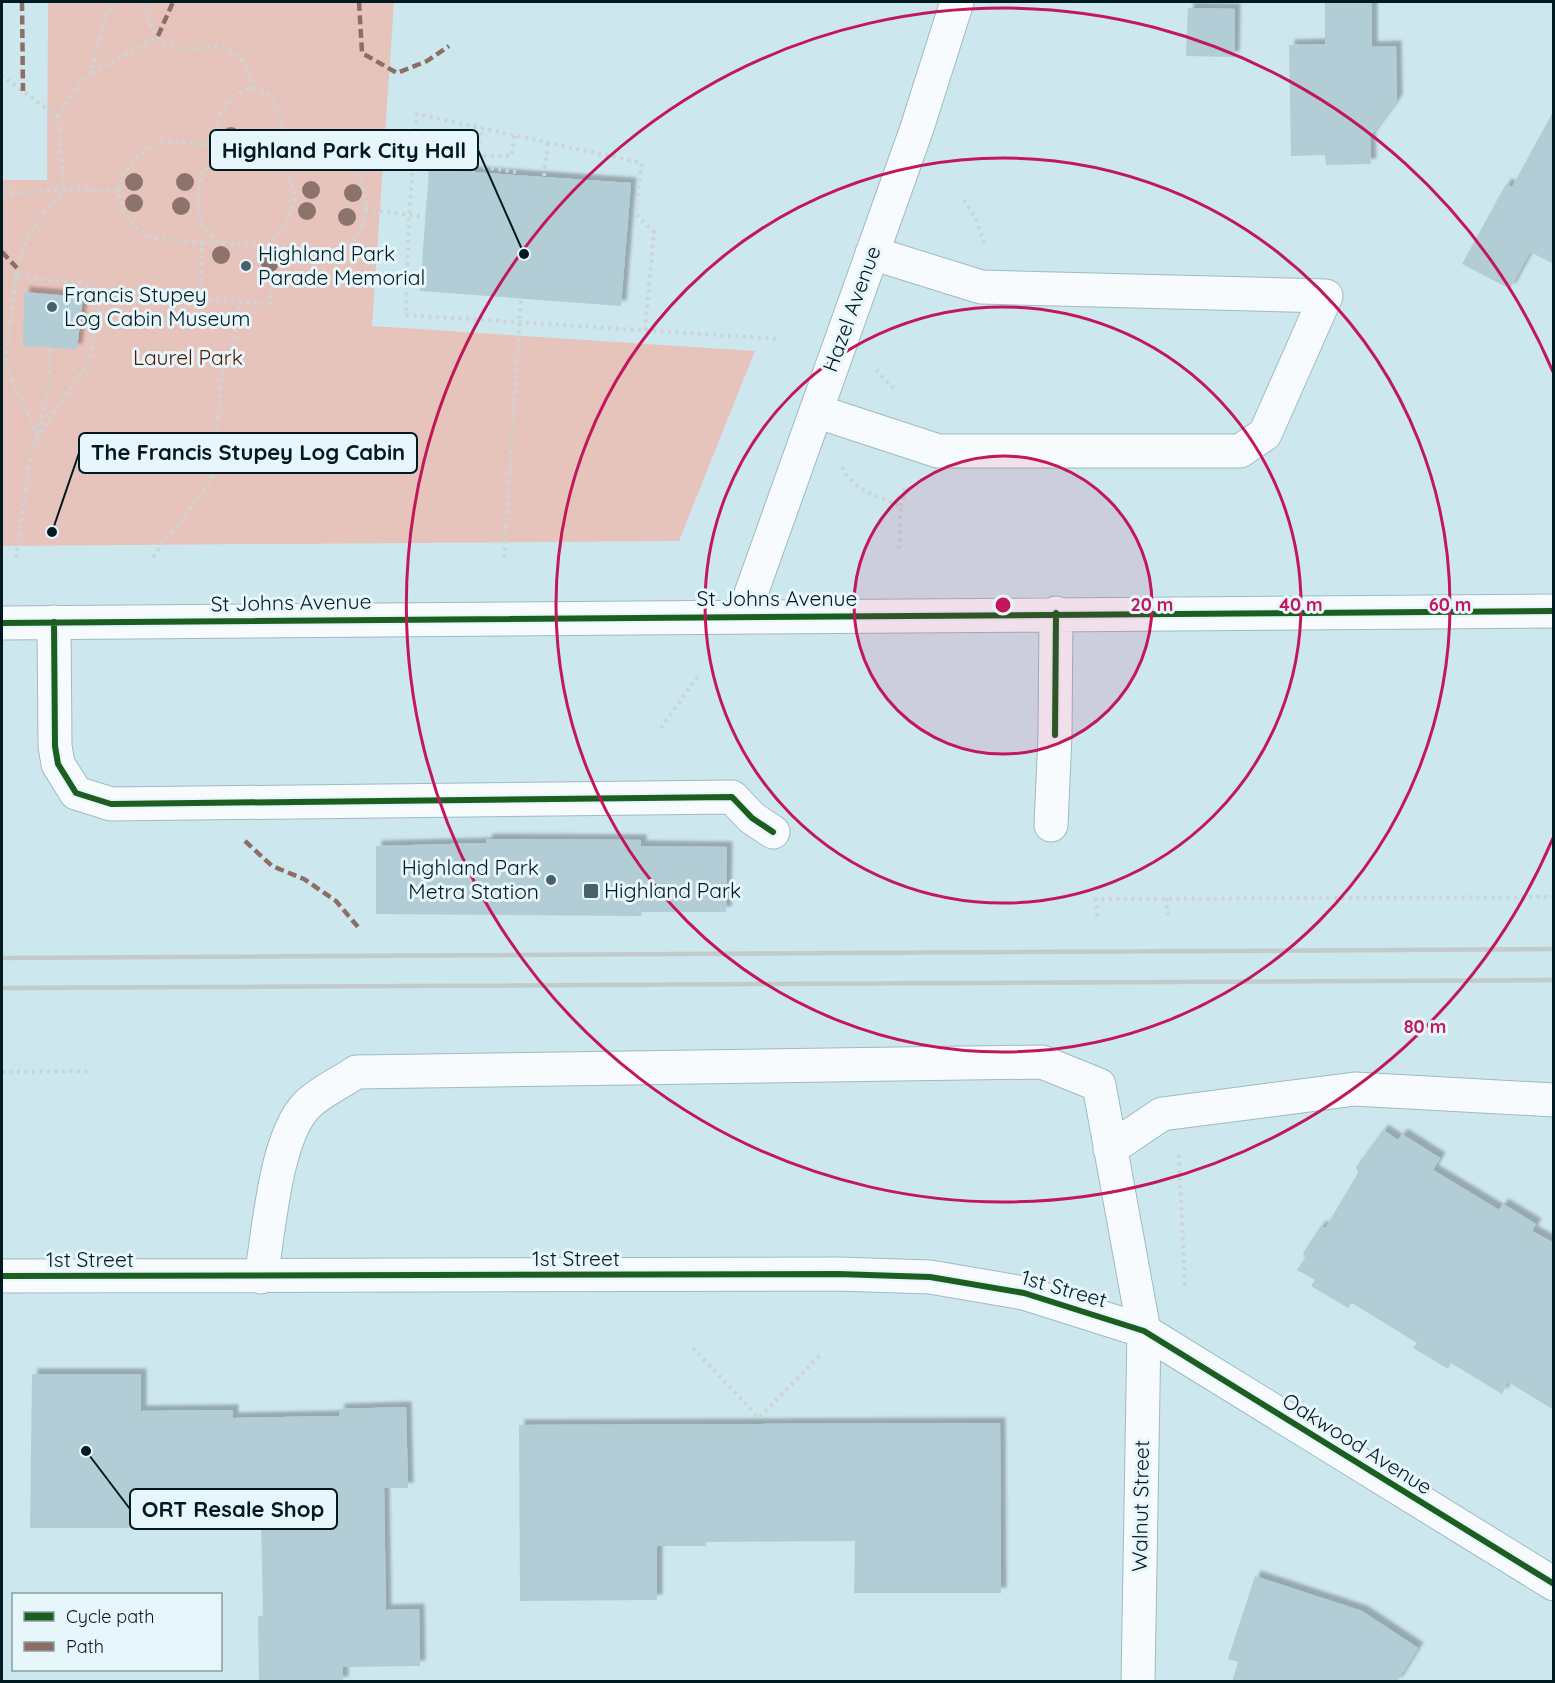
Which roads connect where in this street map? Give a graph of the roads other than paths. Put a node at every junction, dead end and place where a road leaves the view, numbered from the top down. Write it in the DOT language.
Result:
graph roads {
  1 [pos="957,2"];
  2 [pos="872,253"];
  3 [pos="816,411"];
  4 [pos="1554,611"];
  5 [pos="1056,613"];
  6 [pos="743,616"];
  7 [pos="54,622"];
  8 [pos="2,623"];
  9 [pos="1051,825"];
  10 [pos="773,832"];
  11 [pos="1554,1100"];
  12 [pos="1110,1149"];
  13 [pos="2,1276"];
  14 [pos="261,1277"];
  15 [pos="1144,1331"];
  16 [pos="1554,1584"];
  17 [pos="1138,1682"];
  1 -- 2 [label="street, Hazel Avenue"];
  2 -- 3 [label="street, Hazel Avenue"];
  2 -- 3 [label="street"];
  3 -- 6 [label="street, Hazel Avenue"];
  4 -- 5 [label="street, St Johns Avenue"];
  5 -- 6 [label="street, St Johns Avenue"];
  5 -- 9 [label="street"];
  6 -- 7 [label="street, St Johns Avenue"];
  7 -- 8 [label="street, St Johns Avenue"];
  7 -- 10 [label="street"];
  11 -- 12 [label="street"];
  12 -- 14 [label="street, Walnut Street"];
  12 -- 15 [label="street, Walnut Street"];
  13 -- 14 [label="street, 1st Street"];
  14 -- 15 [label="street, 1st Street"];
  15 -- 16 [label="street, Oakwood Avenue"];
  15 -- 17 [label="street, Walnut Street"];
}
